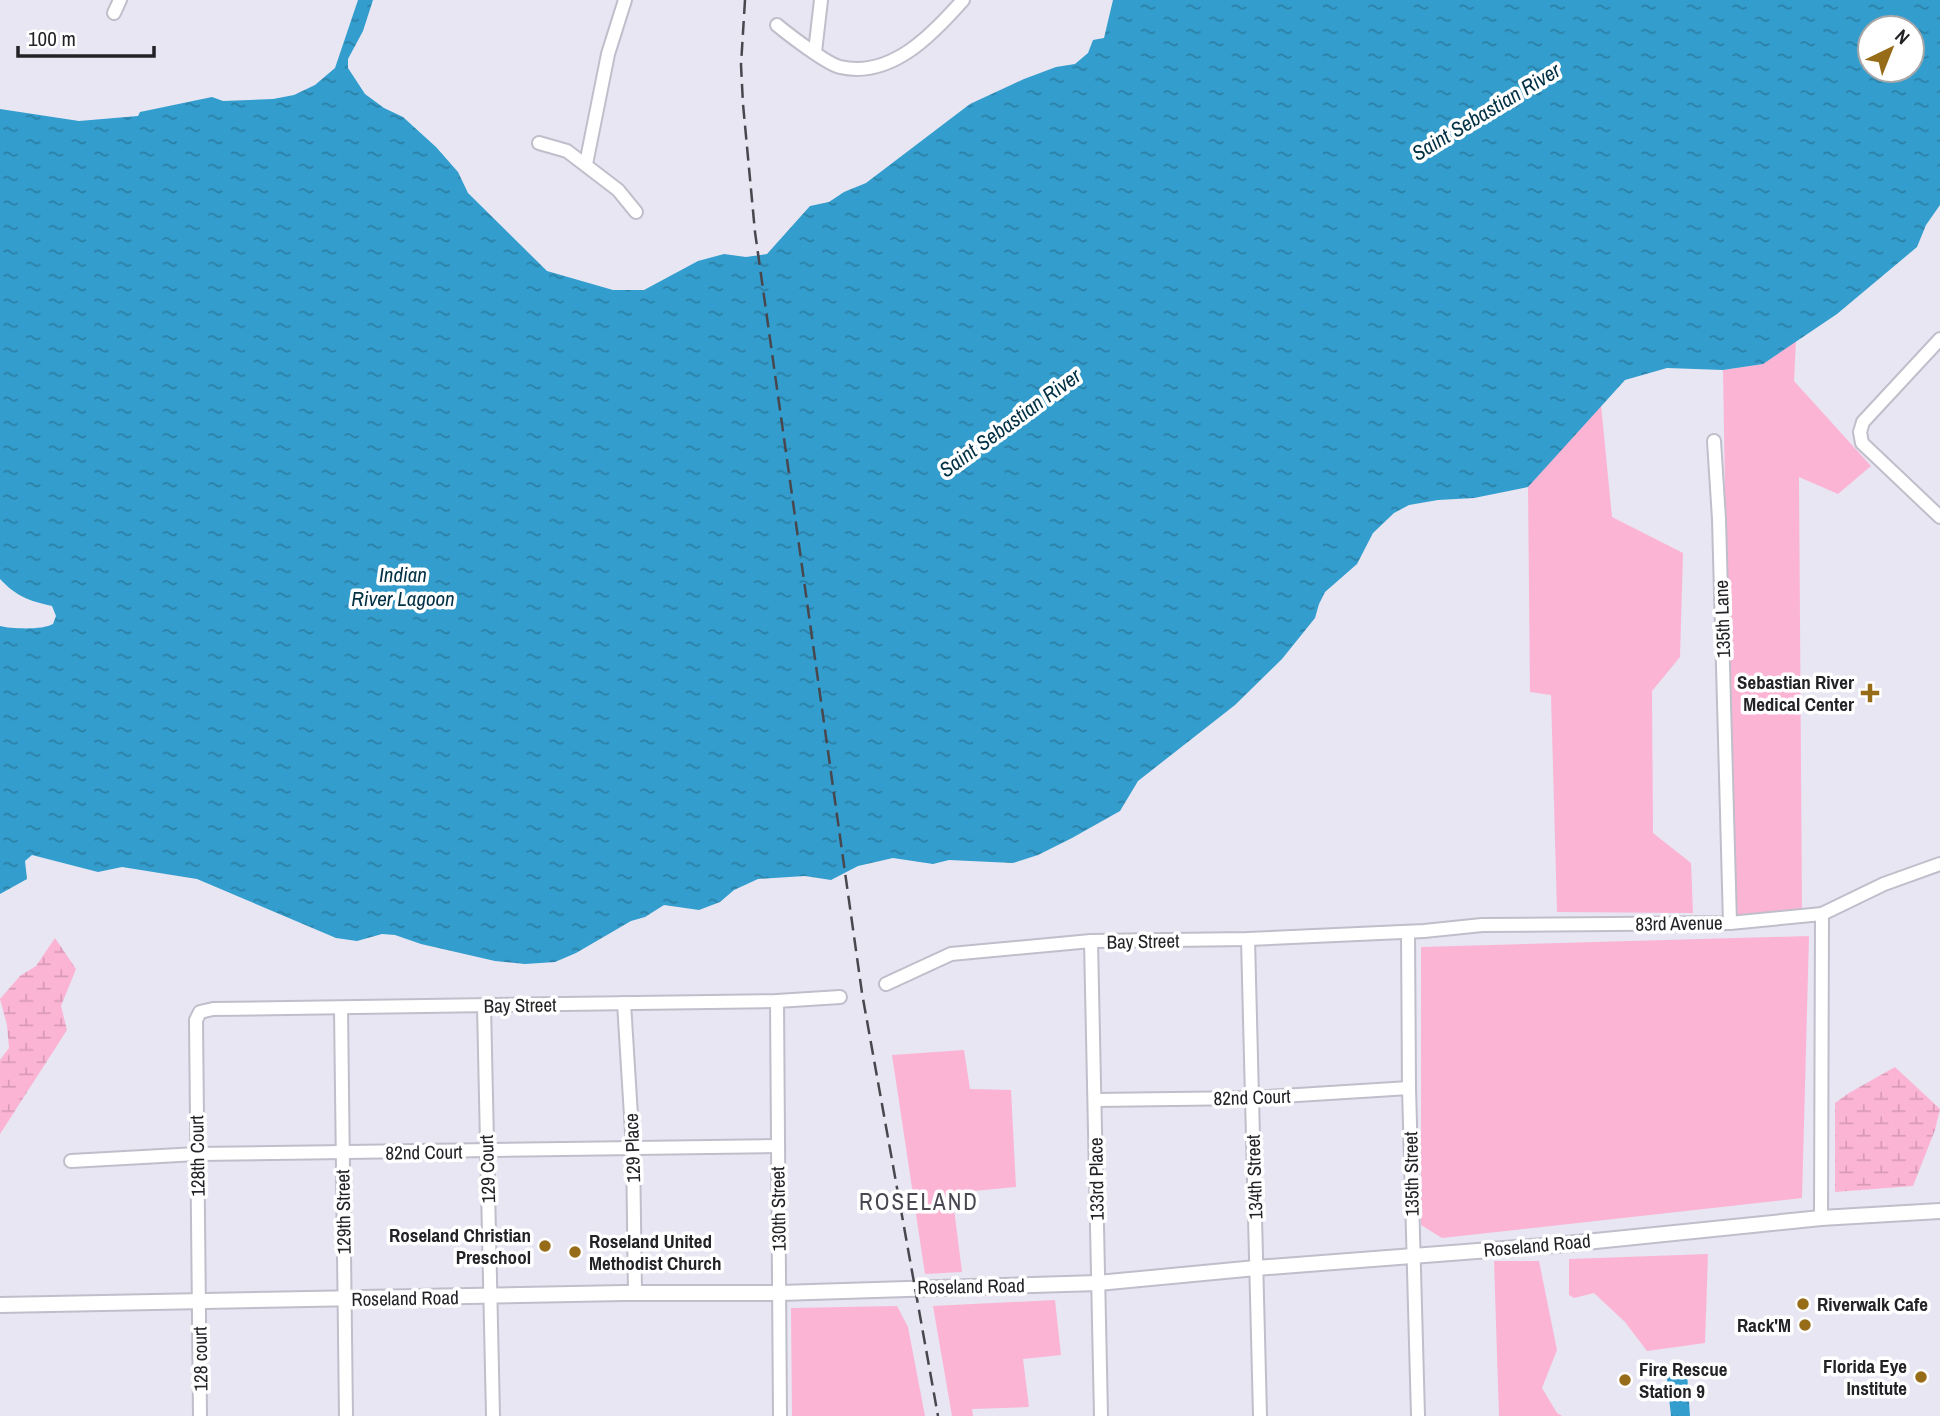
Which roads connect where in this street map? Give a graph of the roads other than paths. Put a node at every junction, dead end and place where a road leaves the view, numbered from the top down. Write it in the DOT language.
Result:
graph roads {
  1 [pos="120,0"];
  2 [pos="625,0"];
  3 [pos="821,0"];
  4 [pos="963,0"];
  5 [pos="114,13"];
  6 [pos="777,25"];
  7 [pos="815,52"];
  8 [pos="539,143"];
  9 [pos="586,164"];
  10 [pos="636,212"];
  11 [pos="1938,345"];
  12 [pos="1714,442"];
  13 [pos="1940,517"];
  14 [pos="1940,864"];
  15 [pos="1822,914"];
  16 [pos="1730,923"];
  17 [pos="1408,932"];
  18 [pos="1248,939"];
  19 [pos="1091,942"];
  20 [pos="886,984"];
  21 [pos="840,997"];
  22 [pos="777,1001"];
  23 [pos="624,1003"];
  24 [pos="484,1006"];
  25 [pos="341,1008"];
  26 [pos="200,1012"];
  27 [pos="1409,1088"];
  28 [pos="1251,1098"];
  29 [pos="1095,1100"];
  30 [pos="778,1146"];
  31 [pos="633,1148"];
  32 [pos="486,1152"];
  33 [pos="342,1153"];
  34 [pos="197,1154"];
  35 [pos="71,1161"];
  36 [pos="1940,1211"];
  37 [pos="1821,1218"];
  38 [pos="1413,1255"];
  39 [pos="1256,1268"];
  40 [pos="1098,1283"];
  41 [pos="635,1293"];
  42 [pos="779,1293"];
  43 [pos="491,1296"];
  44 [pos="344,1299"];
  45 [pos="199,1301"];
  46 [pos="0,1305"];
  47 [pos="200,1416"];
  48 [pos="346,1416"];
  49 [pos="493,1416"];
  50 [pos="780,1416"];
  51 [pos="1101,1416"];
  52 [pos="1259,1416"];
  53 [pos="1418,1416"];
  1 -- 5 [label="street"];
  2 -- 9 [label="street"];
  3 -- 7 [label="street"];
  4 -- 7 [label="street"];
  6 -- 7 [label="street"];
  8 -- 9 [label="street"];
  9 -- 10 [label="street"];
  11 -- 13 [label="street"];
  12 -- 16 [label="street, 135th Lane"];
  14 -- 15 [label="street, 83rd Avenue"];
  15 -- 16 [label="street, 83rd Avenue"];
  15 -- 37 [label="street"];
  16 -- 17 [label="street, 83rd Avenue"];
  17 -- 18 [label="street, Bay Street"];
  17 -- 27 [label="street, 135th Street"];
  18 -- 19 [label="street, Bay Street"];
  18 -- 28 [label="street, 134th Street"];
  19 -- 20 [label="street, Bay Street"];
  19 -- 29 [label="street, 133rd Place"];
  21 -- 22 [label="street, Bay Street"];
  22 -- 23 [label="street, Bay Street"];
  22 -- 30 [label="street, 130th Street"];
  23 -- 24 [label="street, Bay Street"];
  23 -- 31 [label="street, 129 Place"];
  24 -- 25 [label="street, Bay Street"];
  24 -- 32 [label="street, 129 Court"];
  25 -- 26 [label="street, Bay Street"];
  25 -- 33 [label="street, 129th Street"];
  26 -- 34 [label="street, 128th Court"];
  27 -- 28 [label="street, 82nd Court"];
  27 -- 38 [label="street, 135th Street"];
  28 -- 29 [label="street, 82nd Court"];
  28 -- 39 [label="street, 134th Street"];
  29 -- 40 [label="street, 133rd Place"];
  30 -- 31 [label="street, 82nd Court"];
  30 -- 42 [label="street, 130th Street"];
  31 -- 32 [label="street, 82nd Court"];
  31 -- 41 [label="street, 129 Place"];
  32 -- 33 [label="street, 82nd Court"];
  32 -- 43 [label="street, 129 Court"];
  33 -- 34 [label="street, 82nd Court"];
  33 -- 44 [label="street, 129th Street"];
  34 -- 35 [label="street, 82nd Court"];
  34 -- 45 [label="street, 128th Court"];
  36 -- 37 [label="main road, Roseland Road"];
  37 -- 38 [label="main road, Roseland Road"];
  38 -- 39 [label="main road, Roseland Road"];
  38 -- 53 [label="street, 135th Street"];
  39 -- 40 [label="main road, Roseland Road"];
  39 -- 52 [label="street, 134th Street"];
  40 -- 42 [label="main road, Roseland Road"];
  40 -- 51 [label="street, 133rd Place"];
  41 -- 42 [label="main road, Roseland Road"];
  41 -- 43 [label="main road, Roseland Road"];
  42 -- 50 [label="street, 130th Street"];
  43 -- 44 [label="main road, Roseland Road"];
  43 -- 49 [label="street, 129 Court"];
  44 -- 45 [label="main road, Roseland Road"];
  44 -- 48 [label="street, 129th Street"];
  45 -- 46 [label="main road, Roseland Road"];
  45 -- 47 [label="street, 128 court"];
}
